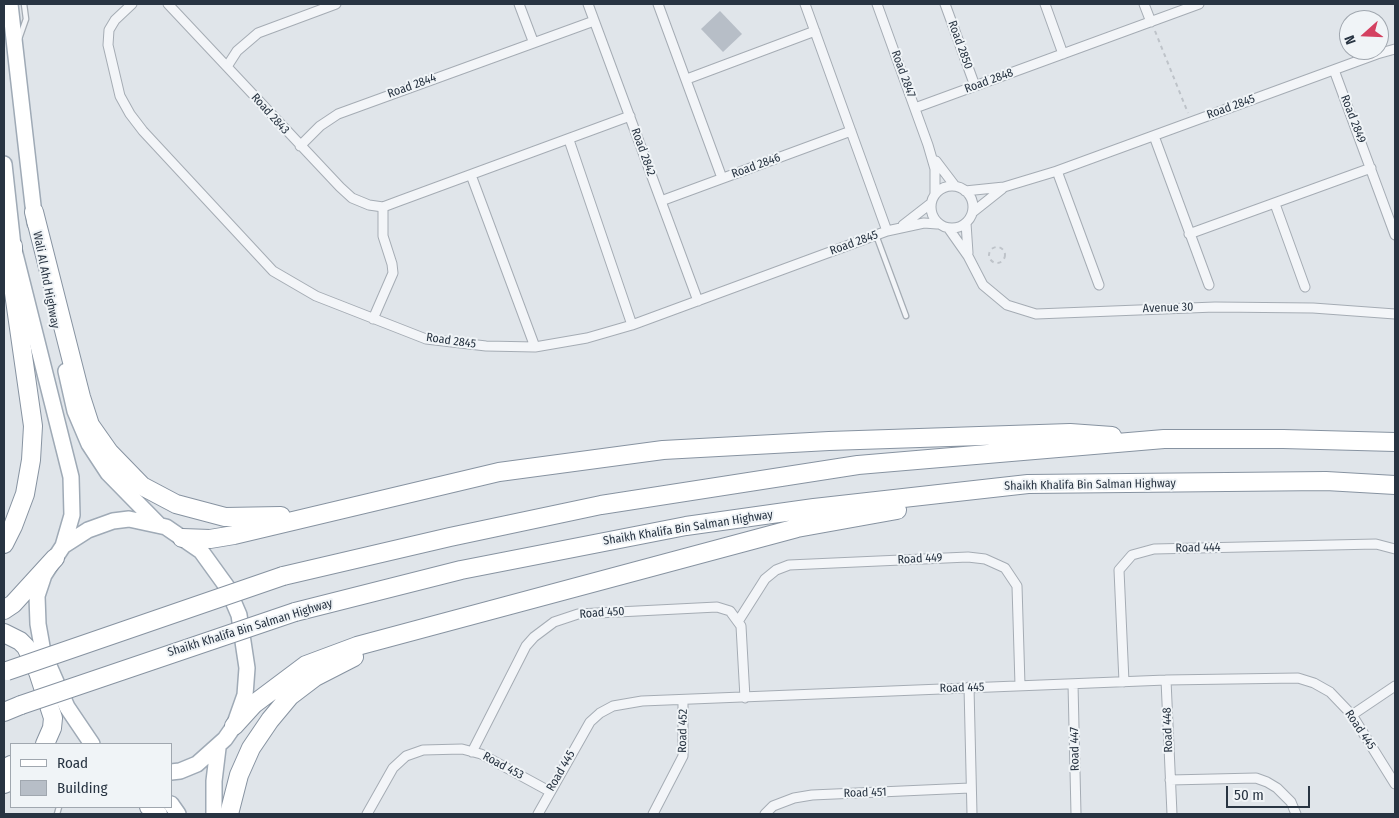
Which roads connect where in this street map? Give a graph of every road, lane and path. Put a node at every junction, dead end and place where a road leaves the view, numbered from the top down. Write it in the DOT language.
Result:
graph roads {
  1 [pos="10,4"];
  2 [pos="24,4"];
  3 [pos="132,4"];
  4 [pos="168,4"];
  5 [pos="336,4"];
  6 [pos="519,4"];
  7 [pos="588,4"];
  8 [pos="658,4"];
  9 [pos="805,4"];
  10 [pos="877,4"];
  11 [pos="945,4"];
  12 [pos="1045,4"];
  13 [pos="1144,4"];
  14 [pos="1199,4"];
  15 [pos="594,21"];
  16 [pos="1151,22"];
  17 [pos="815,31"];
  18 [pos="533,41"];
  19 [pos="15,44"];
  20 [pos="1063,54"];
  21 [pos="1361,60"];
  22 [pos="228,65"];
  23 [pos="1334,70"];
  24 [pos="686,79"];
  25 [pos="975,86"];
  26 [pos="915,108"];
  27 [pos="630,116"];
  28 [pos="1192,122"];
  29 [pos="851,130"];
  30 [pos="1154,136"];
  31 [pos="569,140"];
  32 [pos="928,145"];
  33 [pos="300,146"];
  34 [pos="4,164"];
  35 [pos="1371,168"];
  36 [pos="1057,171"];
  37 [pos="471,175"];
  38 [pos="722,178"];
  39 [pos="955,186"];
  40 [pos="1004,187"];
  41 [pos="965,191"];
  42 [pos="935,193"];
  43 [pos="661,201"];
  44 [pos="930,204"];
  45 [pos="1275,204"];
  46 [pos="383,207"];
  47 [pos="34,212"];
  48 [pos="972,212"];
  49 [pos="966,223"];
  50 [pos="937,224"];
  51 [pos="949,229"];
  52 [pos="891,230"];
  53 [pos="1190,234"];
  54 [pos="876,235"];
  55 [pos="1395,235"];
  56 [pos="13,246"];
  57 [pos="1005,252"];
  58 [pos="968,256"];
  59 [pos="1098,285"];
  60 [pos="1209,285"];
  61 [pos="1304,287"];
  62 [pos="698,300"];
  63 [pos="1395,314"];
  64 [pos="906,316"];
  65 [pos="373,320"];
  66 [pos="632,325"];
  67 [pos="535,347"];
  68 [pos="1164,439"];
  69 [pos="1395,442"];
  70 [pos="1094,485"];
  71 [pos="1395,485"];
  72 [pos="321,513"];
  73 [pos="159,525"];
  74 [pos="182,538"];
  75 [pos="4,544"];
  76 [pos="1395,549"];
  77 [pos="59,552"];
  78 [pos="4,610"];
  79 [pos="454,618"];
  80 [pos="739,620"];
  81 [pos="4,633"];
  82 [pos="6,672"];
  83 [pos="1166,680"];
  84 [pos="1124,682"];
  85 [pos="1073,684"];
  86 [pos="1020,686"];
  87 [pos="1395,686"];
  88 [pos="969,688"];
  89 [pos="745,698"];
  90 [pos="683,700"];
  91 [pos="4,712"];
  92 [pos="1352,715"];
  93 [pos="234,726"];
  94 [pos="44,743"];
  95 [pos="91,743"];
  96 [pos="218,748"];
  97 [pos="472,752"];
  98 [pos="172,772"];
  99 [pos="1170,780"];
  100 [pos="1395,784"];
  101 [pos="970,788"];
  102 [pos="549,791"];
  103 [pos="214,814"];
  104 [pos="229,814"];
  105 [pos="367,814"];
  106 [pos="538,814"];
  107 [pos="652,814"];
  108 [pos="765,814"];
  109 [pos="972,814"];
  110 [pos="1076,814"];
  111 [pos="1172,814"];
  112 [pos="1296,814"];
  1 -- 19 [label="main road, Wali Al Ahd Highway"];
  2 -- 19 [label="lane"];
  3 -- 65 [label="street, Road 2845"];
  4 -- 22 [label="street, Road 2843"];
  5 -- 22 [label="street"];
  6 -- 18 [label="street"];
  7 -- 15 [label="street, Road 2842"];
  8 -- 24 [label="street"];
  9 -- 17 [label="street"];
  10 -- 26 [label="street, Road 2847"];
  11 -- 25 [label="street, Road 2850"];
  12 -- 20 [label="street"];
  13 -- 16 [label="street"];
  14 -- 16 [label="street, Road 2848"];
  15 -- 18 [label="street, Road 2844"];
  15 -- 27 [label="street, Road 2842"];
  16 -- 20 [label="street, Road 2848"];
  16 -- 28 [label="path"];
  17 -- 24 [label="street"];
  17 -- 29 [label="street"];
  18 -- 33 [label="street, Road 2844"];
  19 -- 47 [label="main road, Wali Al Ahd Highway"];
  20 -- 25 [label="street, Road 2848"];
  21 -- 23 [label="street, Road 2845"];
  22 -- 33 [label="street, Road 2843"];
  23 -- 28 [label="street, Road 2845"];
  23 -- 35 [label="street, Road 2849"];
  24 -- 38 [label="street"];
  25 -- 26 [label="street, Road 2848"];
  26 -- 32 [label="street, Road 2847"];
  27 -- 31 [label="street"];
  27 -- 43 [label="street, Road 2842"];
  28 -- 30 [label="street, Road 2845"];
  29 -- 38 [label="street, Road 2846"];
  29 -- 52 [label="street"];
  30 -- 36 [label="street, Road 2845"];
  30 -- 53 [label="street"];
  31 -- 37 [label="street"];
  31 -- 66 [label="street"];
  32 -- 39 [label="street, Road 2847"];
  32 -- 42 [label="street, Road 2847"];
  33 -- 46 [label="street, Road 2843"];
  34 -- 56 [label="main road, Wali Al Ahd Highway"];
  35 -- 45 [label="street"];
  35 -- 55 [label="street, Road 2849"];
  36 -- 40 [label="street, Road 2845"];
  36 -- 59 [label="street"];
  37 -- 46 [label="street"];
  37 -- 67 [label="street"];
  38 -- 43 [label="street, Road 2846"];
  39 -- 41 [label="street"];
  39 -- 42 [label="street"];
  40 -- 41 [label="street, Road 2845"];
  40 -- 48 [label="street, Road 2845"];
  41 -- 48 [label="street"];
  42 -- 44 [label="street"];
  43 -- 62 [label="street, Road 2842"];
  44 -- 50 [label="street"];
  44 -- 52 [label="street, Road 2845"];
  45 -- 53 [label="street"];
  45 -- 61 [label="street"];
  46 -- 65 [label="street"];
  47 -- 72 [label="highway"];
  47 -- 73 [label="main road, Wali Al Ahd Highway"];
  48 -- 49 [label="street"];
  49 -- 51 [label="street"];
  49 -- 58 [label="street, Avenue 30"];
  50 -- 51 [label="street"];
  50 -- 52 [label="street, Road 2845"];
  51 -- 58 [label="street, Avenue 30"];
  52 -- 54 [label="street, Road 2845"];
  53 -- 60 [label="street"];
  54 -- 62 [label="street, Road 2845"];
  54 -- 64 [label="lane"];
  56 -- 75 [label="highway"];
  56 -- 77 [label="main road, Wali Al Ahd Highway"];
  57 -- 57 [label="path"];
  58 -- 63 [label="street, Avenue 30"];
  62 -- 66 [label="street, Road 2845"];
  65 -- 67 [label="street, Road 2845"];
  66 -- 67 [label="street, Road 2845"];
  68 -- 69 [label="highway"];
  68 -- 72 [label="highway"];
  68 -- 82 [label="highway, bridge"];
  70 -- 71 [label="highway, Shaikh Khalifa Bin Salman Highway"];
  70 -- 79 [label="highway"];
  70 -- 91 [label="highway, Shaikh Khalifa Bin Salman Highway, bridge"];
  72 -- 74 [label="highway"];
  73 -- 74 [label="main road"];
  73 -- 77 [label="main road"];
  74 -- 93 [label="main road"];
  76 -- 84 [label="street, Road 444"];
  77 -- 78 [label="highway"];
  77 -- 95 [label="main road, Wali Al Ahd Highway"];
  79 -- 93 [label="highway"];
  79 -- 104 [label="highway"];
  80 -- 86 [label="street, Road 449"];
  80 -- 89 [label="street"];
  80 -- 97 [label="street, Road 450"];
  81 -- 94 [label="highway"];
  83 -- 84 [label="street, Road 445"];
  83 -- 92 [label="street, Road 445"];
  83 -- 99 [label="street, Road 448"];
  84 -- 85 [label="street, Road 445"];
  85 -- 86 [label="street, Road 445"];
  85 -- 110 [label="street, Road 447"];
  86 -- 88 [label="street, Road 445"];
  87 -- 92 [label="street"];
  88 -- 89 [label="street, Road 445"];
  88 -- 101 [label="street"];
  89 -- 90 [label="street, Road 445"];
  90 -- 102 [label="street, Road 445"];
  90 -- 107 [label="street, Road 452"];
  92 -- 100 [label="street, Road 445"];
  93 -- 96 [label="main road"];
  96 -- 98 [label="main road"];
  96 -- 103 [label="main road"];
  97 -- 102 [label="street, Road 453"];
  97 -- 105 [label="street, Road 453"];
  99 -- 111 [label="street, Road 448"];
  99 -- 112 [label="street"];
  101 -- 108 [label="street, Road 451"];
  101 -- 109 [label="street"];
  102 -- 106 [label="street, Road 445"];
}
